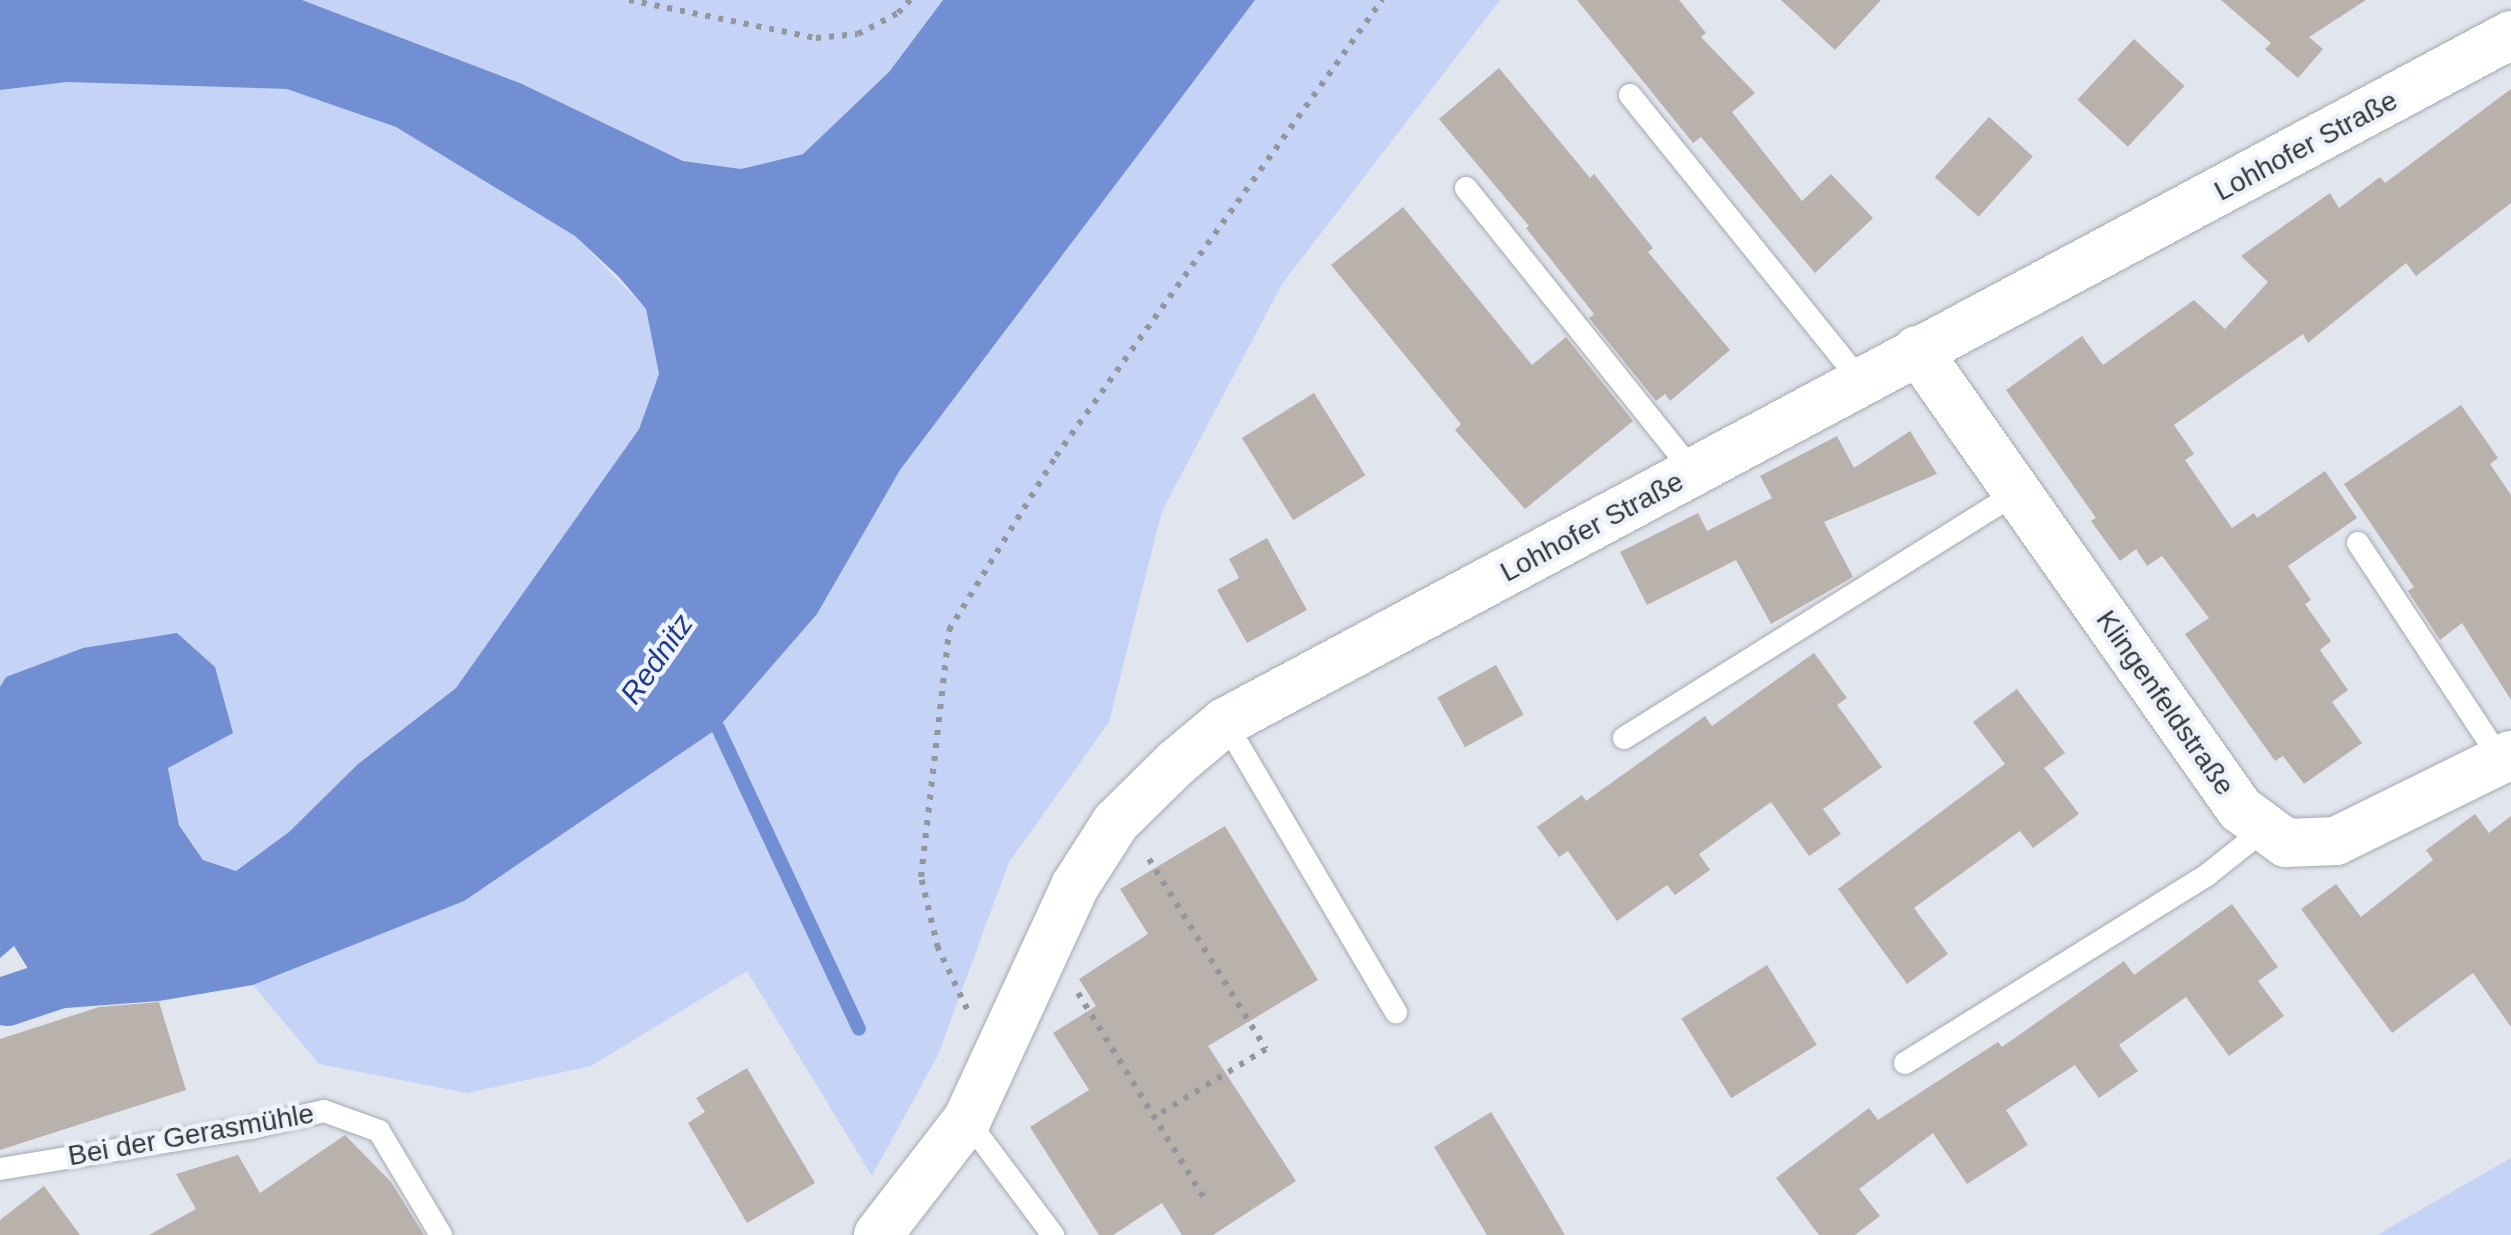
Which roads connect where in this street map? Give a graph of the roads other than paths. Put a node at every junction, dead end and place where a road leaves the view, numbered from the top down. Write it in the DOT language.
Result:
graph roads {
  1 [pos="2511,35"];
  2 [pos="1630,95"];
  3 [pos="1466,188"];
  4 [pos="1917,350"];
  5 [pos="1862,380"];
  6 [pos="1694,473"];
  7 [pos="2016,493"];
  8 [pos="2358,544"];
  9 [pos="1225,722"];
  10 [pos="1624,738"];
  11 [pos="2506,758"];
  12 [pos="2266,828"];
  13 [pos="1396,1012"];
  14 [pos="1904,1063"];
  15 [pos="967,1120"];
  16 [pos="0,1169"];
  17 [pos="441,1235"];
  18 [pos="878,1235"];
  19 [pos="1052,1235"];
  1 -- 4 [label="street, Lohhofer Straße"];
  2 -- 5 [label="lane"];
  3 -- 6 [label="lane"];
  4 -- 5 [label="street, Lohhofer Straße"];
  4 -- 7 [label="street, Klingenfeldstraße"];
  5 -- 6 [label="street, Lohhofer Straße"];
  6 -- 9 [label="street, Lohhofer Straße"];
  7 -- 10 [label="lane"];
  7 -- 12 [label="street, Klingenfeldstraße"];
  8 -- 11 [label="lane"];
  9 -- 13 [label="lane"];
  9 -- 15 [label="street, Lohhofer Straße"];
  11 -- 12 [label="street, Klingenfeldstraße"];
  12 -- 14 [label="lane"];
  15 -- 18 [label="street, Lohhofer Straße"];
  15 -- 19 [label="lane"];
  16 -- 17 [label="lane, Bei der Gerasmühle"];
}
